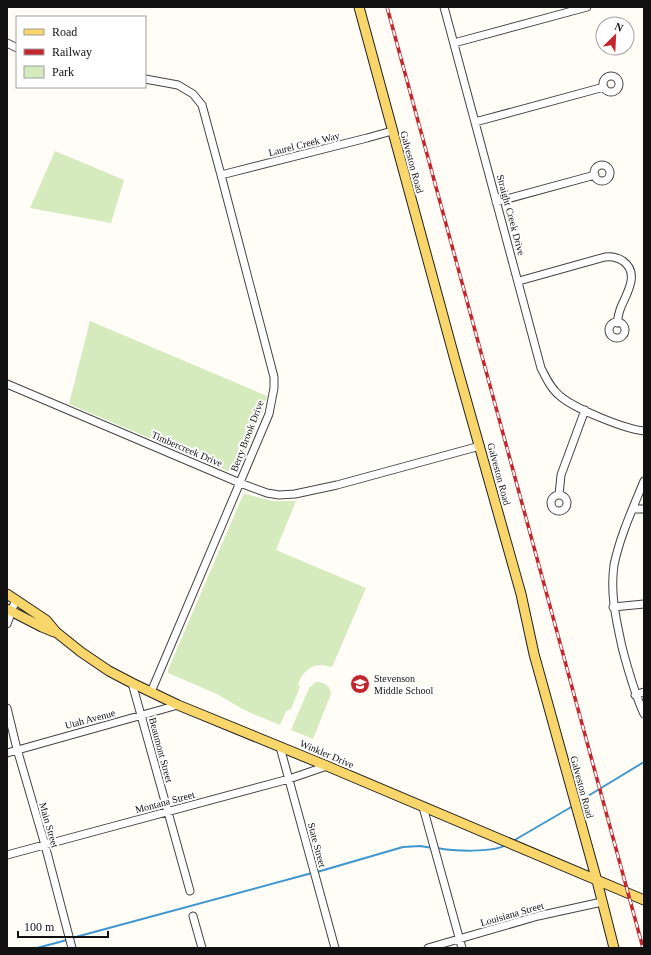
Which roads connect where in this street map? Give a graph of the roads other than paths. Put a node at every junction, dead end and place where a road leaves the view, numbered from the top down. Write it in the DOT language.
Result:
graph roads {
  1 [pos="359,7"];
  2 [pos="444,7"];
  3 [pos="587,7"];
  4 [pos="7,43"];
  5 [pos="454,43"];
  6 [pos="16,48"];
  7 [pos="146,79"];
  8 [pos="604,87"];
  9 [pos="475,122"];
  10 [pos="392,131"];
  11 [pos="221,175"];
  12 [pos="594,175"];
  13 [pos="496,202"];
  14 [pos="518,281"];
  15 [pos="617,322"];
  16 [pos="7,384"];
  17 [pos="585,410"];
  18 [pos="644,431"];
  19 [pos="480,446"];
  20 [pos="644,481"];
  21 [pos="240,483"];
  22 [pos="559,495"];
  23 [pos="633,509"];
  24 [pos="644,509"];
  25 [pos="7,594"];
  26 [pos="16,599"];
  27 [pos="644,604"];
  28 [pos="613,607"];
  29 [pos="9,609"];
  30 [pos="7,624"];
  31 [pos="56,632"];
  32 [pos="132,683"];
  33 [pos="151,692"];
  34 [pos="644,692"];
  35 [pos="636,696"];
  36 [pos="178,704"];
  37 [pos="7,708"];
  38 [pos="644,714"];
  39 [pos="142,716"];
  40 [pos="280,747"];
  41 [pos="17,750"];
  42 [pos="7,753"];
  43 [pos="327,766"];
  44 [pos="289,779"];
  45 [pos="423,807"];
  46 [pos="167,812"];
  47 [pos="45,845"];
  48 [pos="7,855"];
  49 [pos="597,880"];
  50 [pos="190,891"];
  51 [pos="644,900"];
  52 [pos="602,902"];
  53 [pos="193,916"];
  54 [pos="460,940"];
  55 [pos="72,948"];
  56 [pos="202,948"];
  57 [pos="335,948"];
  58 [pos="428,948"];
  59 [pos="462,948"];
  60 [pos="614,948"];
  1 -- 10 [label="main road, Galveston Road"];
  2 -- 5 [label="street, Straight Creek Drive"];
  3 -- 5 [label="street"];
  4 -- 6 [label="street"];
  5 -- 9 [label="street, Straight Creek Drive"];
  7 -- 11 [label="street, Berry Brook Drive"];
  8 -- 9 [label="street"];
  9 -- 13 [label="street, Straight Creek Drive"];
  10 -- 11 [label="street, Laurel Creek Way"];
  10 -- 19 [label="main road, Galveston Road"];
  11 -- 21 [label="street, Berry Brook Drive"];
  12 -- 13 [label="street"];
  13 -- 14 [label="street, Straight Creek Drive"];
  14 -- 15 [label="street"];
  14 -- 17 [label="street, Straight Creek Drive"];
  16 -- 21 [label="street, Timbercreek Drive"];
  17 -- 18 [label="street, Straight Creek Drive"];
  17 -- 22 [label="street"];
  19 -- 21 [label="street, Timbercreek Drive"];
  19 -- 49 [label="main road, Galveston Road"];
  20 -- 23 [label="street"];
  21 -- 33 [label="street, Berry Brook Drive"];
  23 -- 24 [label="street"];
  23 -- 28 [label="street"];
  25 -- 26 [label="main road, Winkler Drive"];
  26 -- 29 [label="street"];
  26 -- 31 [label="main road, Winkler Drive"];
  27 -- 28 [label="street"];
  28 -- 35 [label="street"];
  29 -- 30 [label="street"];
  29 -- 31 [label="main road, Winkler Drive"];
  31 -- 32 [label="main road, Winkler Drive"];
  32 -- 33 [label="main road, Winkler Drive"];
  32 -- 39 [label="street, Beaumont Street"];
  33 -- 36 [label="main road, Winkler Drive"];
  34 -- 35 [label="street"];
  35 -- 38 [label="street"];
  36 -- 39 [label="street, Utah Avenue"];
  36 -- 40 [label="main road, Winkler Drive"];
  37 -- 41 [label="street, Main Street"];
  39 -- 41 [label="street, Utah Avenue"];
  39 -- 46 [label="street, Beaumont Street"];
  40 -- 43 [label="main road, Winkler Drive"];
  40 -- 44 [label="street, State Street"];
  41 -- 42 [label="street, Utah Avenue"];
  41 -- 47 [label="street, Main Street"];
  43 -- 44 [label="street, Montana Street"];
  43 -- 45 [label="main road, Winkler Drive"];
  44 -- 46 [label="street, Montana Street"];
  44 -- 57 [label="street, State Street"];
  45 -- 49 [label="main road, Winkler Drive"];
  45 -- 54 [label="street"];
  46 -- 47 [label="street, Montana Street"];
  46 -- 50 [label="street, Beaumont Street"];
  47 -- 48 [label="street, Montana Street"];
  47 -- 55 [label="street, Main Street"];
  49 -- 51 [label="main road, Winkler Drive"];
  49 -- 52 [label="main road, Galveston Road"];
  52 -- 54 [label="street, Louisiana Street"];
  52 -- 60 [label="main road, Galveston Road"];
  53 -- 56 [label="street"];
  54 -- 58 [label="street, Louisiana Street"];
  54 -- 59 [label="street"];
}
